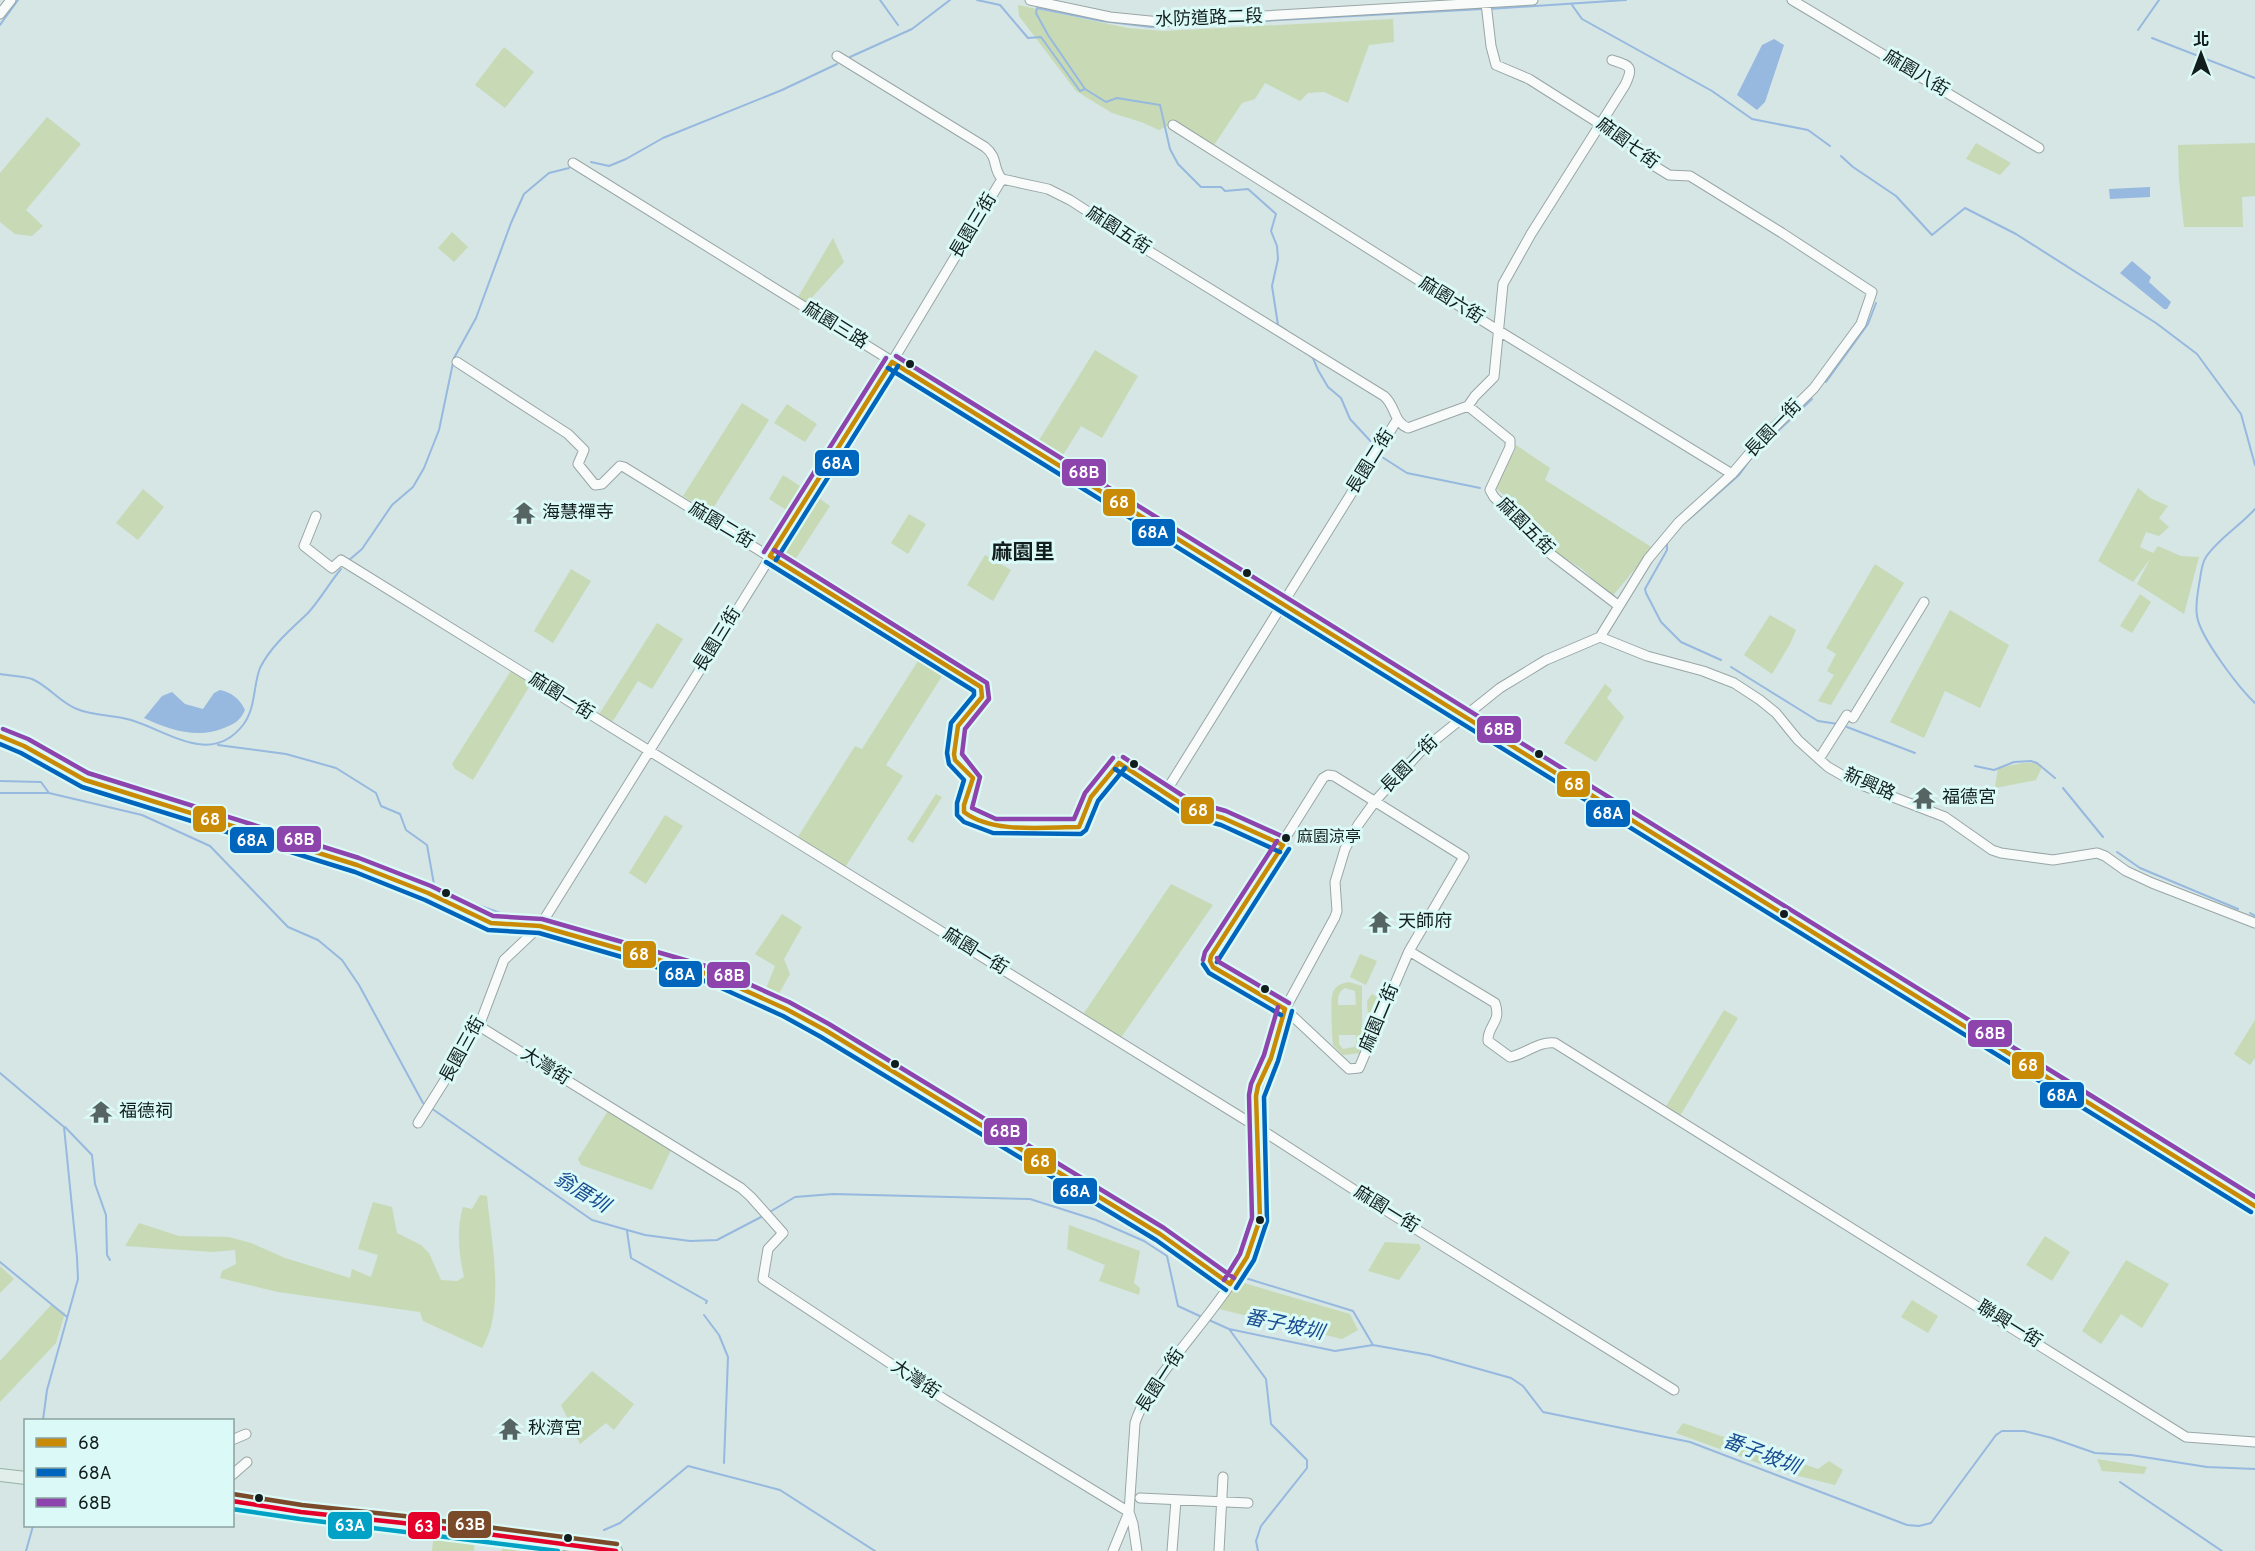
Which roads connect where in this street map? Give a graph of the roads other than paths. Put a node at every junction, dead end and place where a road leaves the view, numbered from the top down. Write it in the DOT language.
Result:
graph roads {
  1 [pos="11,0"];
  2 [pos="1030,0"];
  3 [pos="1533,0"];
  4 [pos="1792,0"];
  5 [pos="1487,8"];
  6 [pos="0,14"];
  7 [pos="837,57"];
  8 [pos="1612,60"];
  9 [pos="1600,123"];
  10 [pos="1173,124"];
  11 [pos="2039,148"];
  12 [pos="573,163"];
  13 [pos="1002,179"];
  14 [pos="1872,292"];
  15 [pos="1499,331"];
  16 [pos="457,362"];
  17 [pos="892,362"];
  18 [pos="1468,406"];
  19 [pos="1397,420"];
  20 [pos="1732,474"];
  21 [pos="316,516"];
  22 [pos="770,556"];
  23 [pos="1924,602"];
  24 [pos="1283,604"];
  25 [pos="1619,606"];
  26 [pos="1600,637"];
  27 [pos="1465,716"];
  28 [pos="0,736"];
  29 [pos="648,751"];
  30 [pos="1819,759"];
  31 [pos="1165,793"];
  32 [pos="1376,800"];
  33 [pos="1283,845"];
  34 [pos="2255,923"];
  35 [pos="540,926"];
  36 [pos="1409,951"];
  37 [pos="1285,1009"];
  38 [pos="479,1026"];
  39 [pos="418,1123"];
  40 [pos="1257,1127"];
  41 [pos="2255,1206"];
  42 [pos="1230,1284"];
  43 [pos="1674,1390"];
  44 [pos="246,1434"];
  45 [pos="234,1439"];
  46 [pos="2255,1442"];
  47 [pos="247,1462"];
  48 [pos="234,1473"];
  49 [pos="0,1475"];
  50 [pos="1223,1477"];
  51 [pos="24,1478"];
  52 [pos="1140,1498"];
  53 [pos="235,1499"];
  54 [pos="1176,1500"];
  55 [pos="1222,1502"];
  56 [pos="1248,1503"];
  57 [pos="1129,1512"];
  58 [pos="616,1551"];
  59 [pos="1113,1551"];
  60 [pos="1137,1551"];
  61 [pos="1172,1551"];
  62 [pos="1220,1551"];
  1 -- 6 [label="street"];
  2 -- 5 [label="street, 水防道路二段"];
  3 -- 5 [label="street, 水防道路二段"];
  4 -- 11 [label="street, 麻園八街"];
  5 -- 9 [label="street, 麻園七街"];
  7 -- 13 [label="street"];
  8 -- 9 [label="street, 長園二街"];
  9 -- 14 [label="street, 麻園七街"];
  9 -- 15 [label="street, 長園二街"];
  10 -- 15 [label="street, 麻園六街"];
  12 -- 17 [label="street, 麻園三路"];
  13 -- 17 [label="street, 長園三街"];
  13 -- 19 [label="street, 麻園五街"];
  14 -- 20 [label="street, 長園一街"];
  15 -- 18 [label="street, 長園二街"];
  15 -- 20 [label="street, 麻園六街"];
  16 -- 22 [label="street, 麻園二街"];
  17 -- 22 [label="street, 長園三街"];
  17 -- 24 [label="street, 麻園三路"];
  18 -- 19 [label="street, 長園二街"];
  18 -- 25 [label="street, 麻園五街"];
  19 -- 24 [label="street, 長園二街"];
  20 -- 25 [label="street, 長園一街"];
  21 -- 29 [label="street, 麻園一街"];
  22 -- 29 [label="street, 長園三街"];
  22 -- 31 [label="street, 麻園二街"];
  23 -- 30 [label="street"];
  24 -- 27 [label="street, 麻園三路"];
  24 -- 31 [label="street, 長園二街"];
  25 -- 26 [label="street, 長園一街"];
  26 -- 27 [label="street, 長園一街"];
  26 -- 30 [label="street, 新興路"];
  27 -- 32 [label="street, 長園一街"];
  27 -- 41 [label="street, 麻園三路"];
  28 -- 35 [label="street"];
  29 -- 35 [label="street, 長園三街"];
  29 -- 40 [label="street, 麻園一街"];
  30 -- 34 [label="street, 新興路"];
  31 -- 33 [label="street, 麻園二街"];
  32 -- 33 [label="street"];
  32 -- 36 [label="street"];
  32 -- 37 [label="street, 長園一街"];
  33 -- 37 [label="street, 麻園二街"];
  35 -- 38 [label="street, 長園三街"];
  35 -- 42 [label="street"];
  36 -- 37 [label="street, 麻園二街"];
  36 -- 46 [label="street, 聯興一街"];
  37 -- 40 [label="street, 長園一街"];
  38 -- 39 [label="street, 長園三街"];
  38 -- 57 [label="street, 大灣街"];
  40 -- 42 [label="street, 長園一街"];
  40 -- 43 [label="street, 麻園一街"];
  42 -- 57 [label="street, 長園一街"];
  44 -- 45 [label="street"];
  47 -- 48 [label="street"];
  49 -- 51 [label="main road"];
  50 -- 55 [label="street"];
  52 -- 54 [label="street"];
  53 -- 58 [label="main road"];
  54 -- 55 [label="street"];
  54 -- 61 [label="street"];
  55 -- 56 [label="street"];
  55 -- 62 [label="street"];
  57 -- 59 [label="street, 長園一街"];
  57 -- 60 [label="street, 長園一街"];
}
